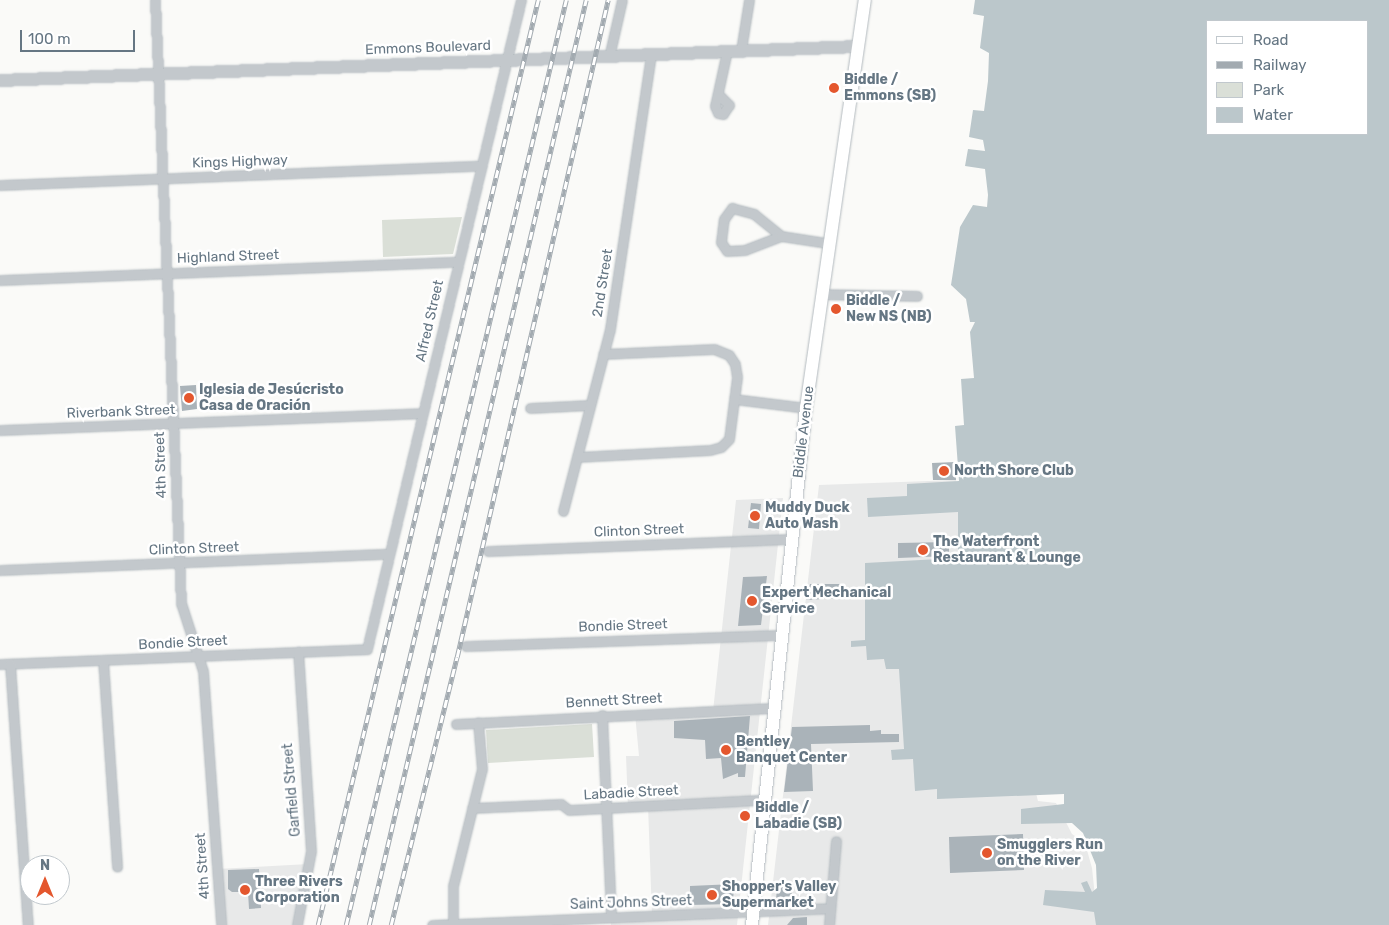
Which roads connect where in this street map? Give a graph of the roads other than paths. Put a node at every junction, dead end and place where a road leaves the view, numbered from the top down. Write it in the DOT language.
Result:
graph roads {
  1 [pos="155,0"];
  2 [pos="521,0"];
  3 [pos="622,0"];
  4 [pos="749,0"];
  5 [pos="865,0"];
  6 [pos="857,46"];
  7 [pos="741,50"];
  8 [pos="727,51"];
  9 [pos="651,56"];
  10 [pos="609,57"];
  11 [pos="506,60"];
  12 [pos="158,74"];
  13 [pos="0,80"];
  14 [pos="720,96"];
  15 [pos="480,166"];
  16 [pos="163,179"];
  17 [pos="0,185"];
  18 [pos="781,236"];
  19 [pos="827,243"];
  20 [pos="458,262"];
  21 [pos="167,274"];
  22 [pos="0,280"];
  23 [pos="821,294"];
  24 [pos="917,296"];
  25 [pos="603,354"];
  26 [pos="734,399"];
  27 [pos="590,406"];
  28 [pos="530,408"];
  29 [pos="806,408"];
  30 [pos="422,413"];
  31 [pos="173,424"];
  32 [pos="0,430"];
  33 [pos="577,457"];
  34 [pos="563,511"];
  35 [pos="791,539"];
  36 [pos="488,551"];
  37 [pos="389,554"];
  38 [pos="179,563"];
  39 [pos="0,570"];
  40 [pos="781,635"];
  41 [pos="466,646"];
  42 [pos="367,649"];
  43 [pos="298,652"];
  44 [pos="199,656"];
  45 [pos="103,660"];
  46 [pos="0,664"];
  47 [pos="10,664"];
  48 [pos="773,708"];
  49 [pos="602,715"];
  50 [pos="478,722"];
  51 [pos="456,724"];
  52 [pos="763,800"];
  53 [pos="472,808"];
  54 [pos="606,808"];
  55 [pos="836,841"];
  56 [pos="117,867"];
  57 [pos="830,908"];
  58 [pos="753,911"];
  59 [pos="611,917"];
  60 [pos="28,925"];
  61 [pos="221,925"];
  62 [pos="297,925"];
  63 [pos="432,925"];
  64 [pos="453,925"];
  65 [pos="752,925"];
  66 [pos="829,925"];
  1 -- 12 [label="street, 4th Street"];
  2 -- 11 [label="street, Alfred Street"];
  3 -- 10 [label="street"];
  4 -- 7 [label="street"];
  5 -- 6 [label="main road, Biddle Avenue"];
  6 -- 7 [label="street, Emmons Boulevard"];
  6 -- 19 [label="main road, Biddle Avenue"];
  7 -- 8 [label="street, Emmons Boulevard"];
  8 -- 9 [label="street, Emmons Boulevard"];
  8 -- 14 [label="street"];
  9 -- 10 [label="street, Emmons Boulevard"];
  9 -- 25 [label="street, 2nd Street"];
  10 -- 11 [label="street, Emmons Boulevard"];
  11 -- 12 [label="street, Emmons Boulevard"];
  11 -- 15 [label="street, Alfred Street"];
  12 -- 13 [label="street, Emmons Boulevard"];
  12 -- 16 [label="street, 4th Street"];
  15 -- 16 [label="street, Kings Highway"];
  15 -- 20 [label="street, Alfred Street"];
  16 -- 17 [label="street, Kings Highway"];
  16 -- 21 [label="street, 4th Street"];
  18 -- 18 [label="street"];
  18 -- 19 [label="street"];
  19 -- 23 [label="main road, Biddle Avenue"];
  20 -- 21 [label="street, Highland Street"];
  20 -- 30 [label="street, Alfred Street"];
  21 -- 22 [label="street, Highland Street"];
  21 -- 31 [label="street, 4th Street"];
  23 -- 24 [label="street"];
  23 -- 29 [label="main road, Biddle Avenue"];
  25 -- 26 [label="street"];
  25 -- 27 [label="street, 2nd Street"];
  26 -- 29 [label="street"];
  26 -- 33 [label="street"];
  27 -- 28 [label="street"];
  27 -- 33 [label="street, 2nd Street"];
  29 -- 35 [label="main road, Biddle Avenue"];
  30 -- 31 [label="street, Riverbank Street"];
  30 -- 37 [label="street, Alfred Street"];
  31 -- 32 [label="street, Riverbank Street"];
  31 -- 38 [label="street, 4th Street"];
  33 -- 34 [label="street, 2nd Street"];
  35 -- 36 [label="street, Clinton Street"];
  35 -- 40 [label="main road, Biddle Avenue"];
  37 -- 38 [label="street, Clinton Street"];
  37 -- 42 [label="street, Alfred Street"];
  38 -- 39 [label="street, Clinton Street"];
  38 -- 44 [label="street, 4th Street"];
  40 -- 41 [label="street, Bondie Street"];
  40 -- 48 [label="main road, Biddle Avenue"];
  42 -- 43 [label="street, Bondie Street"];
  43 -- 44 [label="street, Bondie Street"];
  43 -- 62 [label="street, Garfield Street"];
  44 -- 45 [label="street, Bondie Street"];
  44 -- 61 [label="street, 4th Street"];
  45 -- 47 [label="street, Bondie Street"];
  45 -- 56 [label="street"];
  46 -- 47 [label="street, Bondie Street"];
  47 -- 60 [label="street"];
  48 -- 49 [label="street, Bennett Street"];
  48 -- 52 [label="main road, Biddle Avenue"];
  49 -- 50 [label="street, Bennett Street"];
  49 -- 54 [label="street"];
  50 -- 51 [label="street, Bennett Street"];
  50 -- 53 [label="street"];
  52 -- 54 [label="street, Labadie Street"];
  52 -- 58 [label="main road, Biddle Avenue"];
  53 -- 54 [label="street, Labadie Street"];
  53 -- 64 [label="street"];
  54 -- 59 [label="street"];
  55 -- 57 [label="street"];
  57 -- 58 [label="street, Saint Johns Street"];
  57 -- 66 [label="street"];
  58 -- 59 [label="street, Saint Johns Street"];
  58 -- 65 [label="main road, Biddle Avenue"];
  59 -- 64 [label="street, Saint Johns Street"];
  63 -- 64 [label="street, Saint Johns Street"];
}
